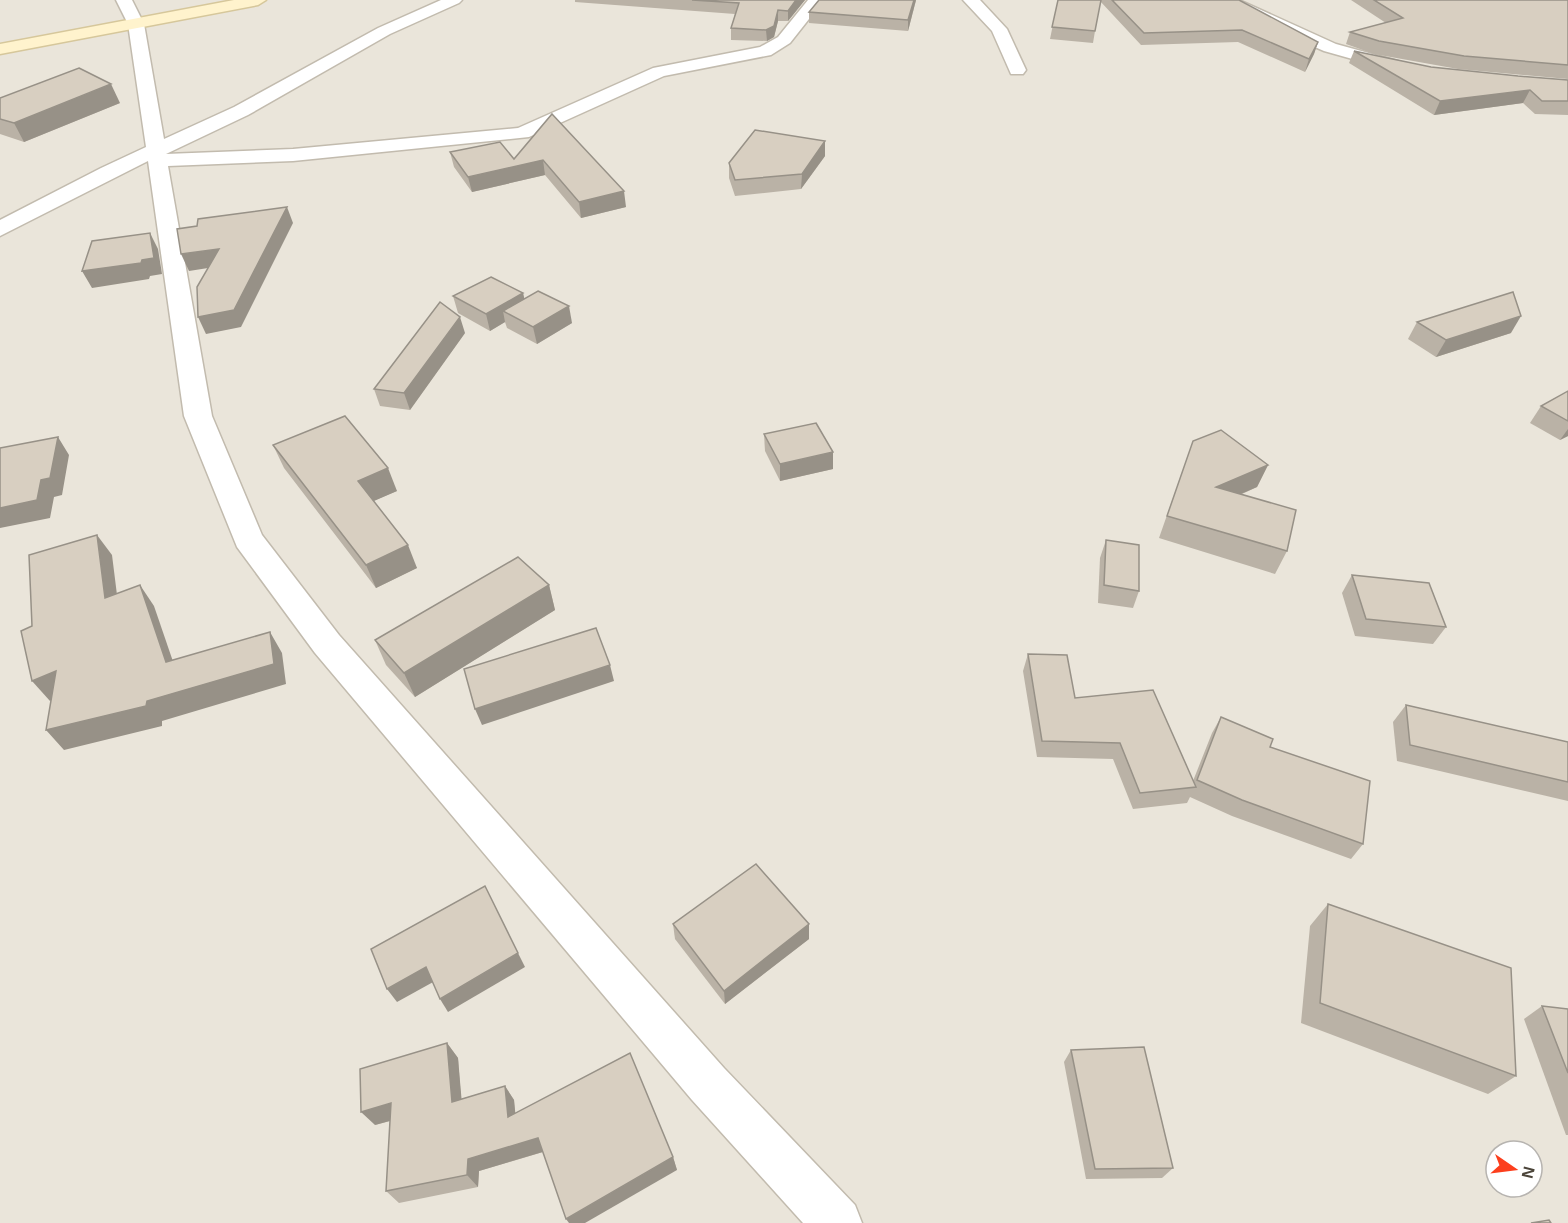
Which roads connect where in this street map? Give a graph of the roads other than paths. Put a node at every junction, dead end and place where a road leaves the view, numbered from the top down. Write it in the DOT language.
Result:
graph roads {
  1 [pos="258,0"];
  2 [pos="454,0"];
  3 [pos="816,0"];
  4 [pos="971,0"];
  5 [pos="1227,0"];
  6 [pos="130,12"];
  7 [pos="0,49"];
  8 [pos="1017,70"];
  9 [pos="1415,70"];
  10 [pos="157,155"];
  11 [pos="0,229"];
  12 [pos="837,1223"];
  1 -- 6 [label="main road"];
  2 -- 10 [label="street"];
  3 -- 10 [label="street"];
  4 -- 8 [label="street"];
  5 -- 9 [label="street"];
  6 -- 7 [label="main road"];
  6 -- 10 [label="street"];
  10 -- 11 [label="street"];
  10 -- 12 [label="street"];
}
